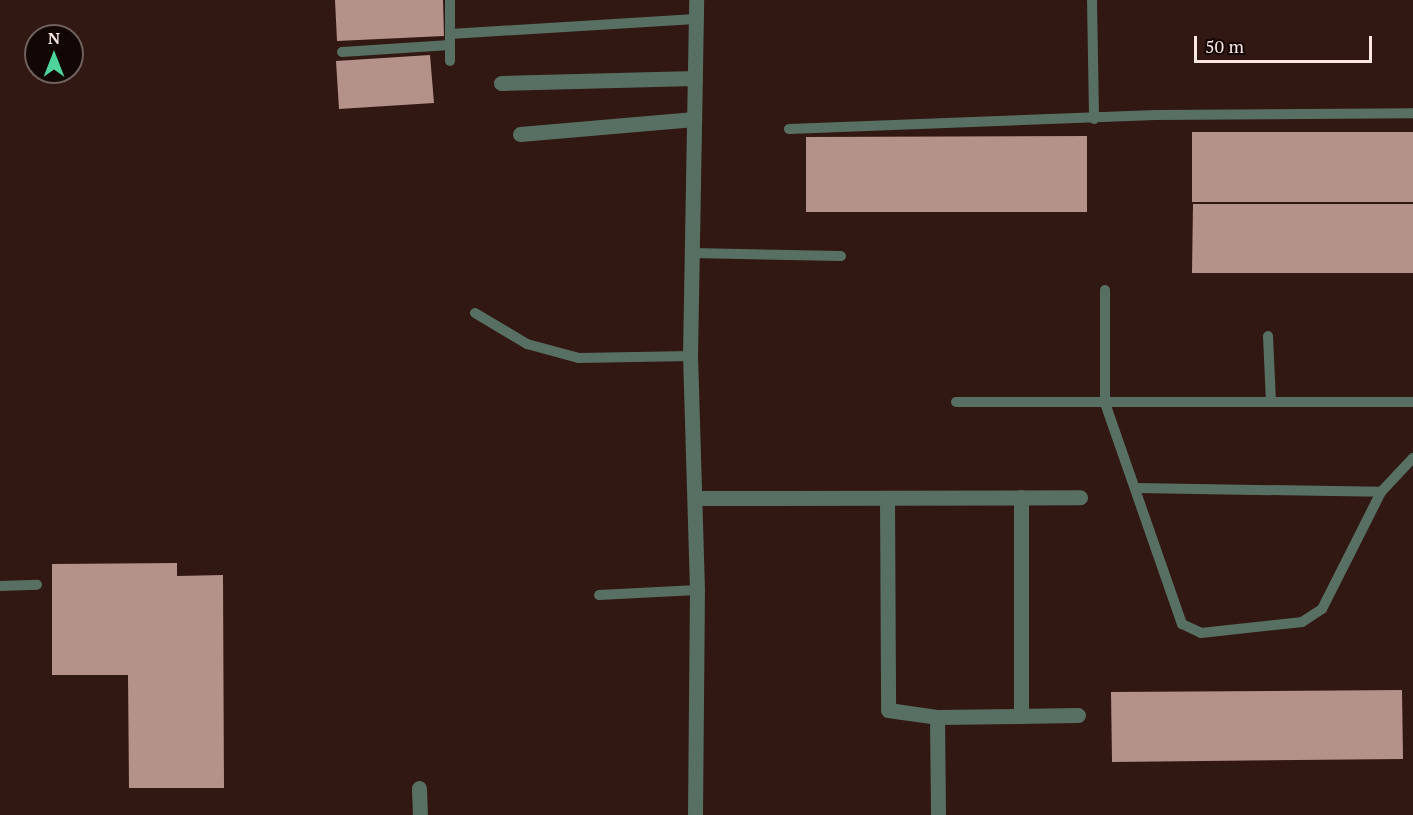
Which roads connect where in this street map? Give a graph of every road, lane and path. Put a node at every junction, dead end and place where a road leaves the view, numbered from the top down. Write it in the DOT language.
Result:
graph roads {
  1 [pos="450,0"];
  2 [pos="696,0"];
  3 [pos="1092,0"];
  4 [pos="696,19"];
  5 [pos="450,39"];
  6 [pos="342,52"];
  7 [pos="450,61"];
  8 [pos="695,78"];
  9 [pos="501,83"];
  10 [pos="1413,113"];
  11 [pos="694,119"];
  12 [pos="1094,119"];
  13 [pos="789,129"];
  14 [pos="520,134"];
  15 [pos="692,253"];
  16 [pos="841,256"];
  17 [pos="1105,290"];
  18 [pos="475,313"];
  19 [pos="1268,336"];
  20 [pos="690,356"];
  21 [pos="956,402"];
  22 [pos="1271,402"];
  23 [pos="1413,402"];
  24 [pos="1105,403"];
  25 [pos="1413,458"];
  26 [pos="1136,488"];
  27 [pos="1380,492"];
  28 [pos="1020,497"];
  29 [pos="1080,497"];
  30 [pos="695,498"];
  31 [pos="887,498"];
  32 [pos="37,585"];
  33 [pos="0,586"];
  34 [pos="697,590"];
  35 [pos="599,595"];
  36 [pos="1078,715"];
  37 [pos="1021,716"];
  38 [pos="937,717"];
  39 [pos="419,788"];
  40 [pos="420,815"];
  41 [pos="695,815"];
  42 [pos="938,815"];
  1 -- 5 [label="lane"];
  2 -- 4 [label="street"];
  3 -- 12 [label="lane"];
  4 -- 5 [label="lane"];
  4 -- 8 [label="street"];
  5 -- 6 [label="lane"];
  5 -- 7 [label="lane"];
  8 -- 9 [label="street"];
  8 -- 11 [label="street"];
  10 -- 12 [label="lane"];
  11 -- 14 [label="street"];
  11 -- 15 [label="street"];
  12 -- 13 [label="lane"];
  15 -- 16 [label="lane"];
  15 -- 20 [label="street"];
  17 -- 24 [label="lane"];
  18 -- 20 [label="lane"];
  19 -- 22 [label="lane"];
  20 -- 30 [label="street"];
  21 -- 24 [label="lane"];
  22 -- 23 [label="lane"];
  22 -- 24 [label="lane"];
  24 -- 26 [label="lane"];
  25 -- 27 [label="lane"];
  26 -- 27 [label="lane"];
  26 -- 27 [label="lane"];
  28 -- 29 [label="street"];
  28 -- 31 [label="street"];
  28 -- 37 [label="street"];
  30 -- 31 [label="street"];
  30 -- 34 [label="street"];
  31 -- 38 [label="street"];
  32 -- 33 [label="lane"];
  34 -- 35 [label="lane"];
  34 -- 41 [label="street"];
  36 -- 37 [label="street"];
  37 -- 38 [label="street"];
  38 -- 42 [label="street"];
  39 -- 40 [label="street"];
}
